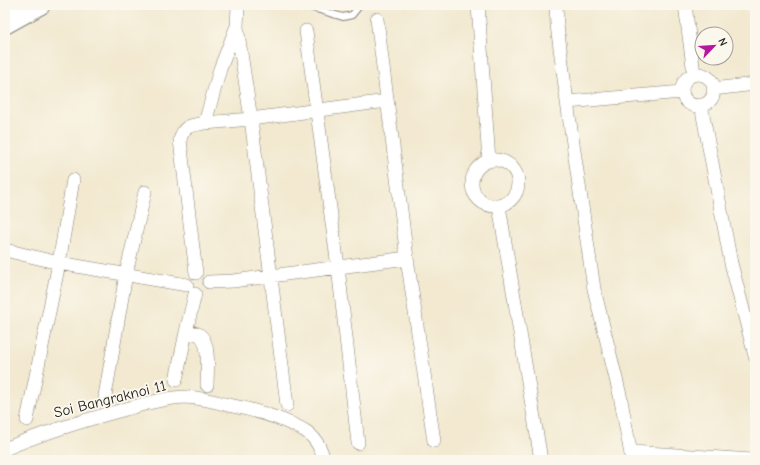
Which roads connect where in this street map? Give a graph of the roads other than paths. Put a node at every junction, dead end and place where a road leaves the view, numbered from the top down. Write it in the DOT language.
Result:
graph roads {
  1 [pos="10,5"];
  2 [pos="41,5"];
  3 [pos="303,5"];
  4 [pos="360,5"];
  5 [pos="478,5"];
  6 [pos="556,5"];
  7 [pos="685,5"];
  8 [pos="238,6"];
  9 [pos="5,9"];
  10 [pos="377,19"];
  11 [pos="5,26"];
  12 [pos="237,27"];
  13 [pos="306,31"];
  14 [pos="694,74"];
  15 [pos="755,84"];
  16 [pos="713,89"];
  17 [pos="682,92"];
  18 [pos="388,101"];
  19 [pos="567,102"];
  20 [pos="701,105"];
  21 [pos="317,111"];
  22 [pos="251,119"];
  23 [pos="205,124"];
  24 [pos="489,161"];
  25 [pos="73,180"];
  26 [pos="145,192"];
  27 [pos="499,206"];
  28 [pos="5,250"];
  29 [pos="407,258"];
  30 [pos="59,263"];
  31 [pos="338,267"];
  32 [pos="196,273"];
  33 [pos="126,274"];
  34 [pos="270,275"];
  35 [pos="209,282"];
  36 [pos="191,290"];
  37 [pos="186,332"];
  38 [pos="755,356"];
  39 [pos="176,380"];
  40 [pos="207,385"];
  41 [pos="105,396"];
  42 [pos="287,406"];
  43 [pos="26,420"];
  44 [pos="434,441"];
  45 [pos="358,443"];
  46 [pos="5,449"];
  47 [pos="755,452"];
  48 [pos="632,456"];
  49 [pos="324,460"];
  50 [pos="542,460"];
  51 [pos="752,460"];
  1 -- 9 [label="main road"];
  2 -- 11 [label="main road"];
  3 -- 4 [label="lane"];
  5 -- 24 [label="street"];
  6 -- 19 [label="street"];
  7 -- 14 [label="street"];
  8 -- 12 [label="street"];
  10 -- 18 [label="street"];
  12 -- 22 [label="street"];
  12 -- 23 [label="street"];
  13 -- 21 [label="street"];
  14 -- 16 [label="street"];
  14 -- 17 [label="street"];
  15 -- 16 [label="street"];
  16 -- 20 [label="street"];
  17 -- 19 [label="street"];
  17 -- 20 [label="street"];
  18 -- 21 [label="street"];
  18 -- 29 [label="street"];
  19 -- 48 [label="street"];
  20 -- 38 [label="street"];
  21 -- 22 [label="street"];
  21 -- 31 [label="street"];
  22 -- 23 [label="street"];
  22 -- 34 [label="street"];
  23 -- 32 [label="street"];
  24 -- 27 [label="street"];
  24 -- 27 [label="street"];
  25 -- 30 [label="street"];
  26 -- 33 [label="street"];
  27 -- 50 [label="street"];
  28 -- 30 [label="street"];
  29 -- 31 [label="street"];
  29 -- 44 [label="street"];
  30 -- 33 [label="street"];
  30 -- 43 [label="street"];
  31 -- 34 [label="street"];
  31 -- 45 [label="street"];
  32 -- 35 [label="street"];
  32 -- 36 [label="street"];
  33 -- 36 [label="street"];
  33 -- 41 [label="street"];
  34 -- 35 [label="street"];
  34 -- 42 [label="street"];
  35 -- 36 [label="street"];
  36 -- 37 [label="street"];
  37 -- 39 [label="street"];
  37 -- 40 [label="street"];
  46 -- 49 [label="street, Soi Bangraknoi 11"];
  47 -- 51 [label="street"];
  48 -- 51 [label="street"];
}
